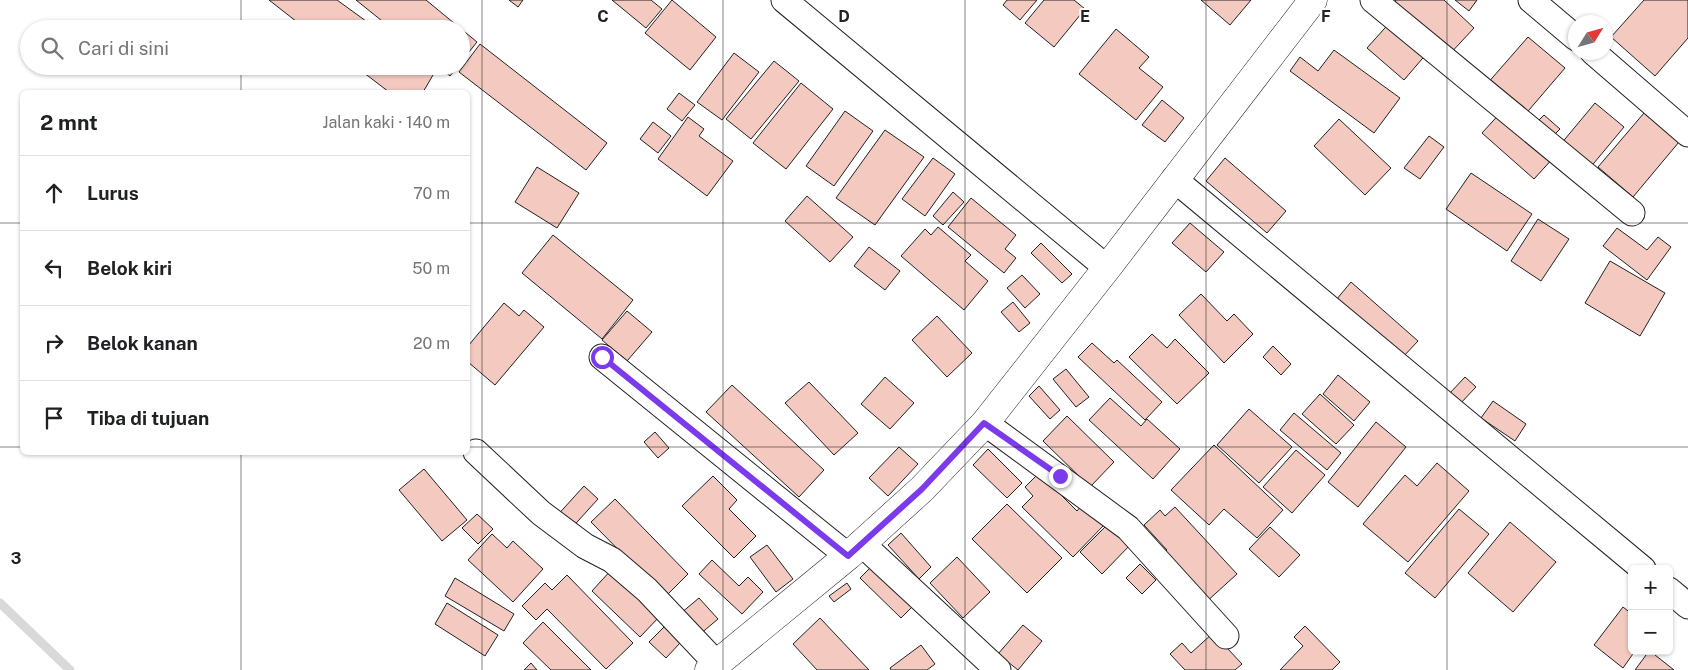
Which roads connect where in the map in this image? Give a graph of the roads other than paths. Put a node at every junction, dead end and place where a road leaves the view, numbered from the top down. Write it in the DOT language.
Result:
graph roads {
  1 [pos="784,0"];
  2 [pos="1313,0"];
  3 [pos="1373,0"];
  4 [pos="1531,0"];
  5 [pos="1568,31"];
  6 [pos="1602,60"];
  7 [pos="1688,134"];
  8 [pos="1174,179"];
  9 [pos="1632,213"];
  10 [pos="1107,268"];
  11 [pos="602,357"];
  12 [pos="984,423"];
  13 [pos="476,452"];
  14 [pos="854,549"];
  15 [pos="1638,565"];
  16 [pos="1673,593"];
  17 [pos="1688,606"];
  18 [pos="1226,636"];
  19 [pos="713,667"];
  20 [pos="998,670"];
  1 -- 10 [label="street"];
  2 -- 8 [label="street"];
  3 -- 9 [label="street"];
  4 -- 5 [label="street"];
  6 -- 7 [label="street"];
  8 -- 10 [label="street"];
  8 -- 15 [label="street"];
  10 -- 12 [label="street"];
  11 -- 14 [label="street"];
  12 -- 14 [label="street"];
  12 -- 18 [label="street"];
  13 -- 19 [label="street"];
  14 -- 19 [label="street"];
  14 -- 20 [label="street"];
  16 -- 17 [label="street"];
}
